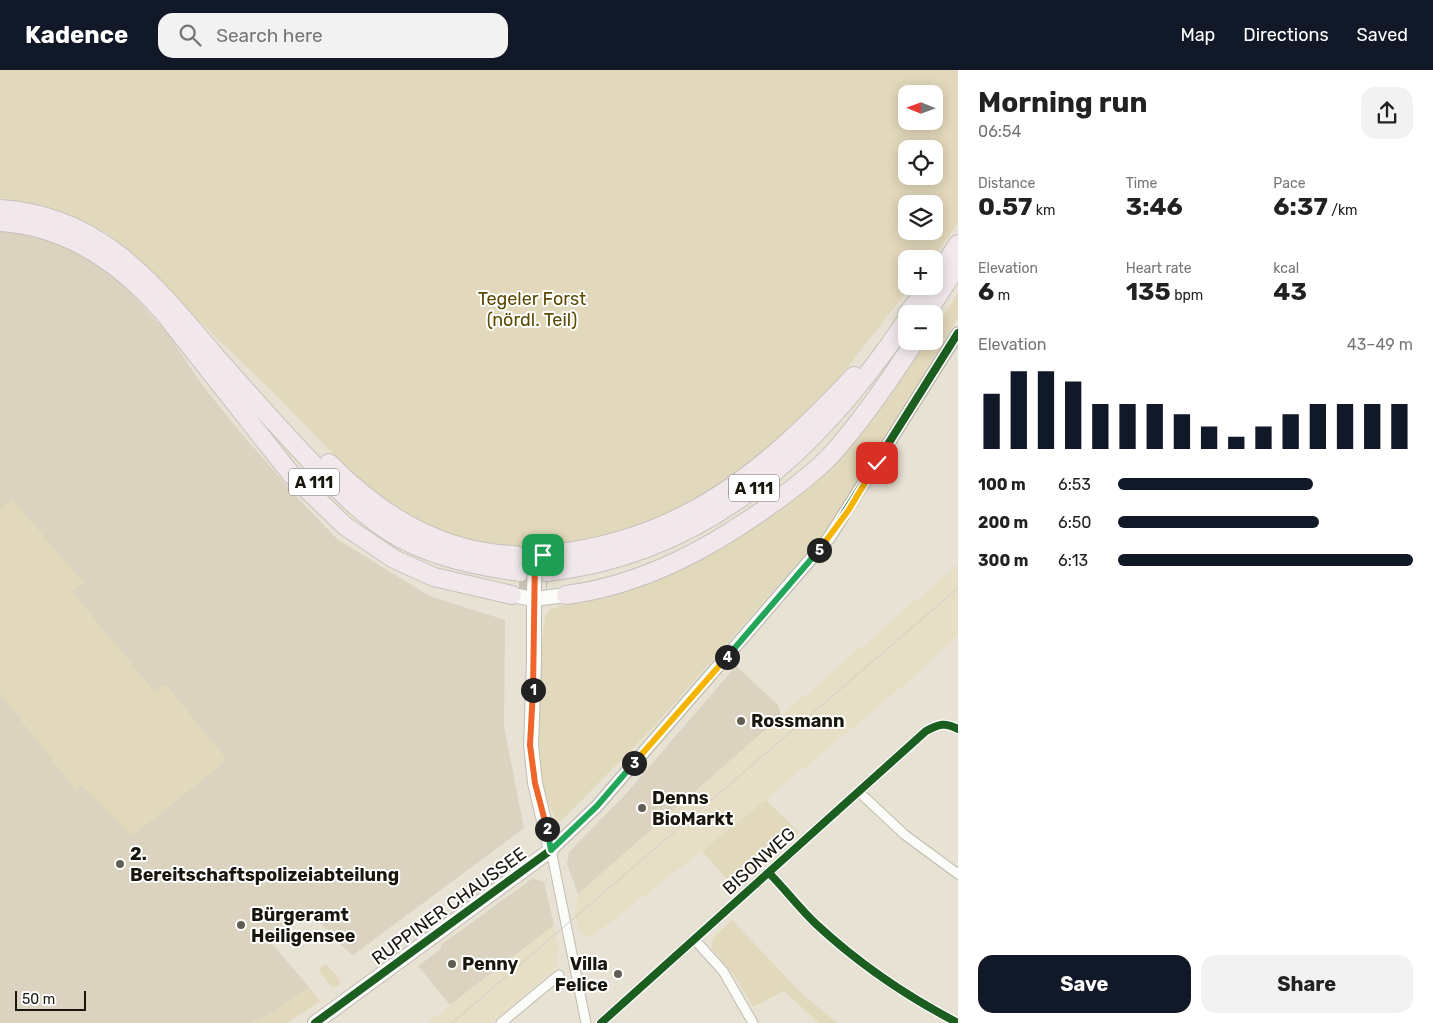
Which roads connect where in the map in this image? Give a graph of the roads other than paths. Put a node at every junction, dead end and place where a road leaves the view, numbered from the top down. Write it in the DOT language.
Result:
graph roads {
  1 [pos="0,209"];
  2 [pos="0,222"];
  3 [pos="958,244"];
  4 [pos="958,265"];
  5 [pos="943,267"];
  6 [pos="958,272"];
  7 [pos="923,295"];
  8 [pos="163,303"];
  9 [pos="914,305"];
  10 [pos="932,305"];
  11 [pos="939,305"];
  12 [pos="898,324"];
  13 [pos="898,333"];
  14 [pos="958,333"];
  15 [pos="900,350"];
  16 [pos="909,350"];
  17 [pos="532,575"];
  18 [pos="566,595"];
  19 [pos="958,729"];
  20 [pos="859,792"];
  21 [pos="551,850"];
  22 [pos="769,873"];
  23 [pos="958,874"];
  24 [pos="695,940"];
  25 [pos="559,975"];
  26 [pos="316,1023"];
  27 [pos="501,1023"];
  28 [pos="586,1023"];
  29 [pos="601,1023"];
  30 [pos="754,1023"];
  31 [pos="958,1023"];
  1 -- 8 [label="highway, A 111"];
  2 -- 8 [label="highway, A 111"];
  3 -- 5 [label="highway"];
  4 -- 10 [label="highway"];
  6 -- 11 [label="highway"];
  7 -- 9 [label="highway"];
  8 -- 17 [label="highway"];
  8 -- 17 [label="highway, A 111"];
  12 -- 17 [label="highway"];
  13 -- 17 [label="highway, A 111"];
  14 -- 21 [label="street, RUPPINER CHAUSSEE"];
  15 -- 17 [label="highway, A 111"];
  16 -- 18 [label="highway"];
  17 -- 18 [label="main road"];
  17 -- 21 [label="main road"];
  19 -- 20 [label="street, BISONWEG"];
  20 -- 22 [label="street, BISONWEG"];
  20 -- 23 [label="street"];
  21 -- 26 [label="main road, RUPPINER CHAUSSEE"];
  21 -- 28 [label="street"];
  22 -- 24 [label="street, BISONWEG"];
  22 -- 31 [label="street"];
  24 -- 29 [label="street, BISONWEG"];
  24 -- 30 [label="street"];
  25 -- 27 [label="street"];
}
